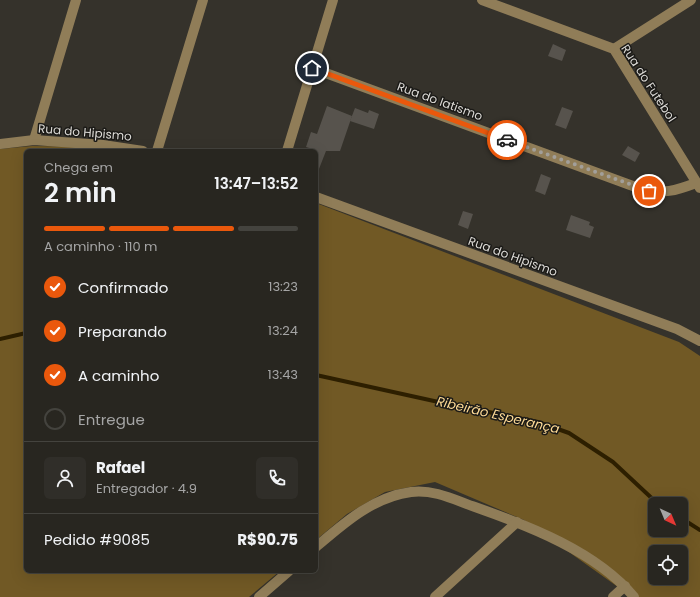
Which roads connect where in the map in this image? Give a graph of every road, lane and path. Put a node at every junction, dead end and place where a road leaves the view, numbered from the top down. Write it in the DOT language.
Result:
graph roads {
  1 [pos="76,0"];
  2 [pos="203,0"];
  3 [pos="333,0"];
  4 [pos="482,0"];
  5 [pos="692,0"];
  6 [pos="614,49"];
  7 [pos="312,68"];
  8 [pos="34,140"];
  9 [pos="0,144"];
  10 [pos="130,149"];
  11 [pos="158,149"];
  12 [pos="288,149"];
  13 [pos="698,186"];
  14 [pos="318,198"];
  15 [pos="700,341"];
  16 [pos="517,522"];
  17 [pos="318,546"];
  18 [pos="287,573"];
  19 [pos="625,586"];
  20 [pos="259,597"];
  21 [pos="435,597"];
  22 [pos="613,597"];
  23 [pos="634,597"];
  1 -- 8 [label="street"];
  2 -- 11 [label="street"];
  3 -- 7 [label="street"];
  4 -- 6 [label="street, Rua do Futebol"];
  5 -- 6 [label="street"];
  6 -- 13 [label="street, Rua do Futebol"];
  7 -- 12 [label="street"];
  7 -- 13 [label="street, Rua do Iatismo"];
  8 -- 9 [label="street, Rua do Hipismo"];
  8 -- 10 [label="street, Rua do Hipismo"];
  14 -- 15 [label="street, Rua do Hipismo"];
  16 -- 17 [label="street"];
  16 -- 19 [label="street"];
  16 -- 21 [label="street"];
  18 -- 20 [label="street"];
  19 -- 22 [label="street"];
  19 -- 23 [label="street"];
}
